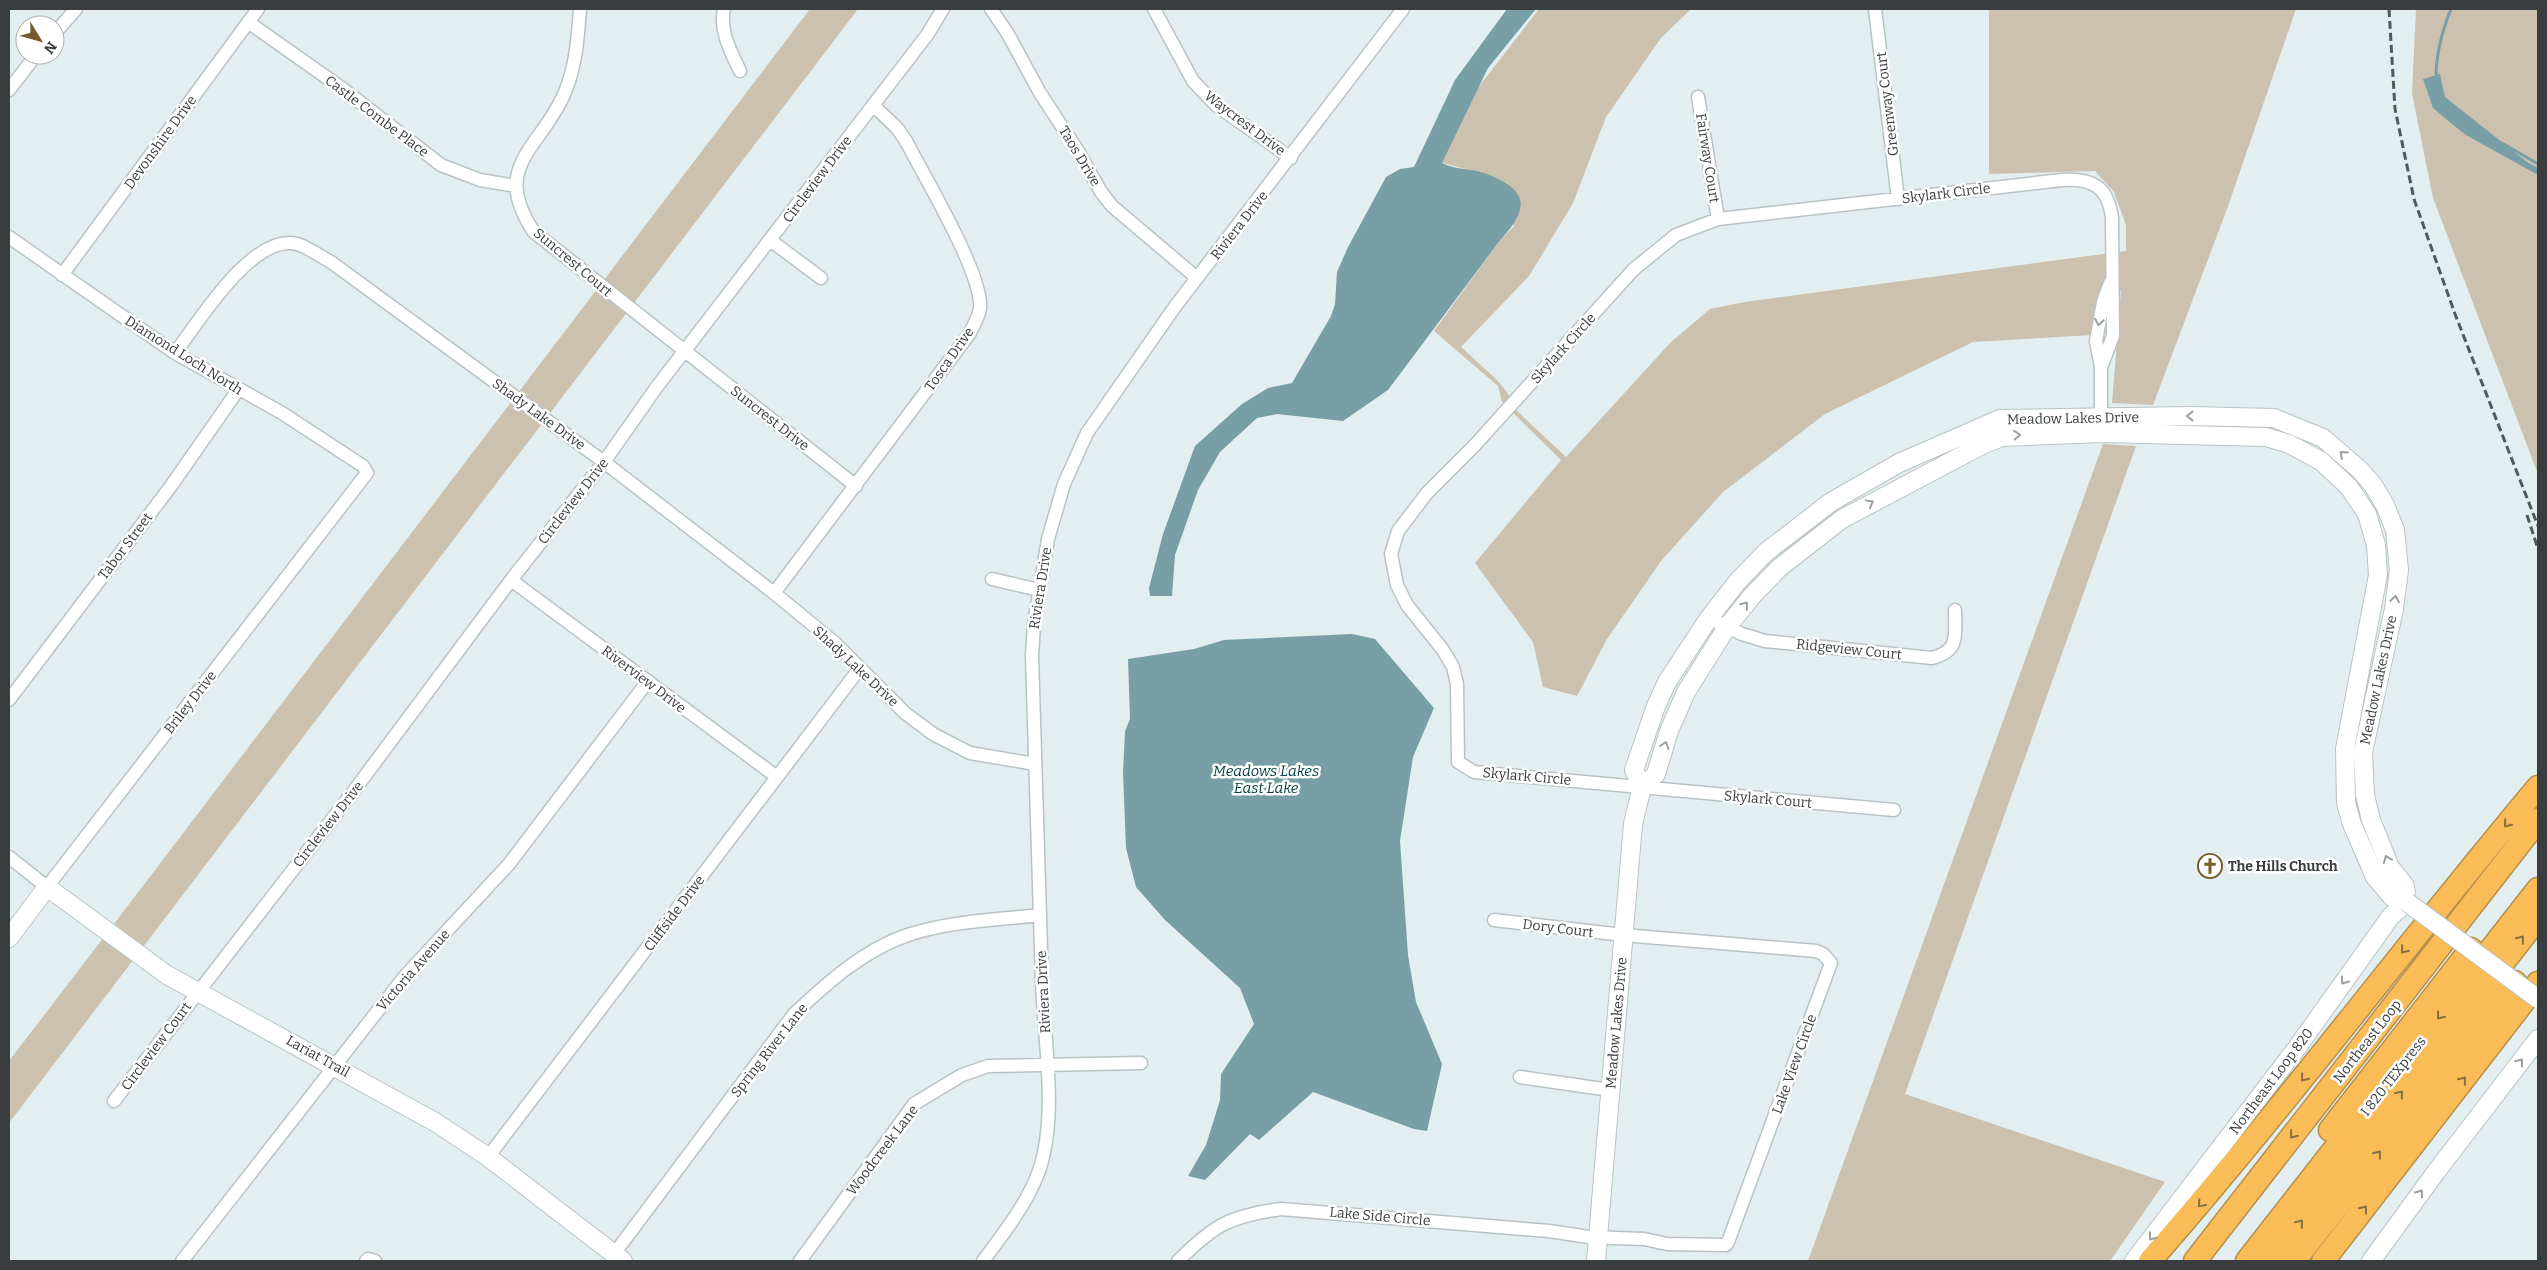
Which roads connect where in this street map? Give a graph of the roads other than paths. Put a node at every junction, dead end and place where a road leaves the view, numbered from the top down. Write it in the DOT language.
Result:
graph roads {
  1 [pos="76,9"];
  2 [pos="258,9"];
  3 [pos="580,9"];
  4 [pos="724,9"];
  5 [pos="943,9"];
  6 [pos="991,9"];
  7 [pos="1154,9"];
  8 [pos="1403,9"];
  9 [pos="1875,9"];
  10 [pos="65,22"];
  11 [pos="248,22"];
  12 [pos="28,65"];
  13 [pos="740,71"];
  14 [pos="9,90"];
  15 [pos="1698,96"];
  16 [pos="873,105"];
  17 [pos="1291,158"];
  18 [pos="516,186"];
  19 [pos="1898,199"];
  20 [pos="1718,219"];
  21 [pos="9,237"];
  22 [pos="770,240"];
  23 [pos="62,275"];
  24 [pos="820,278"];
  25 [pos="1198,278"];
  26 [pos="684,351"];
  27 [pos="176,353"];
  28 [pos="238,390"];
  29 [pos="2101,425"];
  30 [pos="604,462"];
  31 [pos="363,466"];
  32 [pos="856,486"];
  33 [pos="992,579"];
  34 [pos="511,580"];
  35 [pos="1039,590"];
  36 [pos="774,593"];
  37 [pos="1955,610"];
  38 [pos="1709,618"];
  39 [pos="1727,627"];
  40 [pos="860,668"];
  41 [pos="648,681"];
  42 [pos="9,700"];
  43 [pos="1035,764"];
  44 [pos="777,777"];
  45 [pos="1642,787"];
  46 [pos="2538,787"];
  47 [pos="1894,810"];
  48 [pos="2538,820"];
  49 [pos="9,857"];
  50 [pos="47,887"];
  51 [pos="2538,889"];
  52 [pos="2407,902"];
  53 [pos="1040,915"];
  54 [pos="2538,918"];
  55 [pos="1494,920"];
  56 [pos="1623,936"];
  57 [pos="9,938"];
  58 [pos="2471,949"];
  59 [pos="2515,982"];
  60 [pos="2538,983"];
  61 [pos="198,991"];
  62 [pos="2538,999"];
  63 [pos="2538,1039"];
  64 [pos="1141,1063"];
  65 [pos="334,1065"];
  66 [pos="1048,1065"];
  67 [pos="1520,1077"];
  68 [pos="1610,1090"];
  69 [pos="114,1100"];
  70 [pos="488,1157"];
  71 [pos="1598,1237"];
  72 [pos="618,1258"];
  73 [pos="182,1261"];
  74 [pos="800,1261"];
  75 [pos="983,1261"];
  76 [pos="1178,1261"];
  77 [pos="1596,1261"];
  78 [pos="2134,1261"];
  79 [pos="2150,1261"];
  80 [pos="2195,1261"];
  81 [pos="2229,1261"];
  82 [pos="2246,1261"];
  83 [pos="2270,1261"];
  84 [pos="2294,1261"];
  85 [pos="2323,1261"];
  86 [pos="2371,1261"];
  1 -- 10 [label="street"];
  2 -- 11 [label="street, Devonshire Drive"];
  3 -- 18 [label="street"];
  4 -- 13 [label="street"];
  5 -- 16 [label="street, Circleview Drive"];
  6 -- 25 [label="street, Taos Drive"];
  7 -- 17 [label="street, Waycrest Drive"];
  8 -- 17 [label="street, Riviera Drive"];
  9 -- 19 [label="street, Greenway Court"];
  11 -- 18 [label="street, Castle Combe Place"];
  11 -- 23 [label="street, Devonshire Drive"];
  12 -- 14 [label="street"];
  15 -- 20 [label="street, Fairway Court"];
  16 -- 22 [label="street, Circleview Drive"];
  16 -- 32 [label="street, Tosca Drive"];
  17 -- 25 [label="street, Riviera Drive"];
  18 -- 26 [label="street, Suncrest Court"];
  19 -- 20 [label="street, Skylark Circle"];
  19 -- 29 [label="street, Skylark Circle"];
  20 -- 45 [label="street, Skylark Circle"];
  21 -- 23 [label="street, Diamond Loch North"];
  22 -- 24 [label="street"];
  22 -- 26 [label="street, Circleview Drive"];
  23 -- 27 [label="street, Diamond Loch North"];
  25 -- 35 [label="street, Riviera Drive"];
  26 -- 30 [label="street, Circleview Drive"];
  26 -- 32 [label="street, Suncrest Drive"];
  27 -- 28 [label="street, Diamond Loch North"];
  27 -- 30 [label="street, Shady Lake Drive"];
  28 -- 31 [label="street, Diamond Loch North"];
  28 -- 42 [label="street, Tabor Street"];
  29 -- 38 [label="street, Meadow Lakes Drive"];
  39 -- 29 [label="street, Meadow Lakes Drive, one-way"];
  29 -- 52 [label="street, Meadow Lakes Drive"];
  30 -- 34 [label="street, Circleview Drive"];
  30 -- 36 [label="street, Shady Lake Drive"];
  31 -- 50 [label="street, Briley Drive"];
  32 -- 36 [label="street, Tosca Drive"];
  33 -- 35 [label="street"];
  34 -- 41 [label="street, Riverview Drive"];
  34 -- 61 [label="street, Circleview Drive"];
  35 -- 43 [label="street, Riviera Drive"];
  36 -- 40 [label="street, Shady Lake Drive"];
  37 -- 39 [label="street, Ridgeview Court"];
  38 -- 39 [label="street, Ridgeview Court"];
  38 -- 45 [label="street, Meadow Lakes Drive"];
  45 -- 39 [label="street, Meadow Lakes Drive, one-way"];
  40 -- 43 [label="street, Shady Lake Drive"];
  40 -- 44 [label="street, Cliffside Drive"];
  41 -- 44 [label="street, Riverview Drive"];
  41 -- 65 [label="street, Victoria Avenue"];
  43 -- 53 [label="street, Riviera Drive"];
  44 -- 70 [label="street, Cliffside Drive"];
  45 -- 47 [label="street, Skylark Court"];
  45 -- 56 [label="street, Meadow Lakes Drive"];
  46 -- 79 [label="highway, one-way"];
  48 -- 80 [label="highway, Northeast Loop, one-way"];
  49 -- 50 [label="street, Lariat Trail"];
  50 -- 57 [label="street, Briley Drive"];
  50 -- 61 [label="street, Lariat Trail"];
  51 -- 82 [label="highway, I 820 TEXpress, one-way"];
  52 -- 58 [label="street, Meadow Lakes Drive, bridge"];
  52 -- 78 [label="street, Northeast Loop 820, one-way"];
  53 -- 66 [label="street, Riviera Drive"];
  53 -- 72 [label="street, Spring River Lane"];
  83 -- 54 [label="highway, I 820 TEXpress, one-way"];
  55 -- 56 [label="street, Dory Court"];
  56 -- 68 [label="street, Meadow Lakes Drive"];
  56 -- 71 [label="street, Lake View Circle"];
  58 -- 59 [label="street, Meadow Lakes Drive, bridge"];
  58 -- 81 [label="highway"];
  59 -- 62 [label="street, Meadow Lakes Drive, bridge"];
  84 -- 59 [label="highway, one-way"];
  85 -- 60 [label="highway, one-way"];
  61 -- 65 [label="street, Lariat Trail"];
  61 -- 69 [label="street, Circleview Court"];
  86 -- 63 [label="street, one-way"];
  64 -- 66 [label="street, Woodcreek Lane"];
  65 -- 70 [label="street, Lariat Trail"];
  65 -- 73 [label="street, Victoria Avenue"];
  66 -- 74 [label="street, Woodcreek Lane"];
  66 -- 75 [label="street, Riviera Drive"];
  67 -- 68 [label="street"];
  68 -- 71 [label="street, Meadow Lakes Drive"];
  70 -- 72 [label="street, Lariat Trail"];
  71 -- 76 [label="street, Lake Side Circle"];
  71 -- 77 [label="street, Meadow Lakes Drive"];
}
